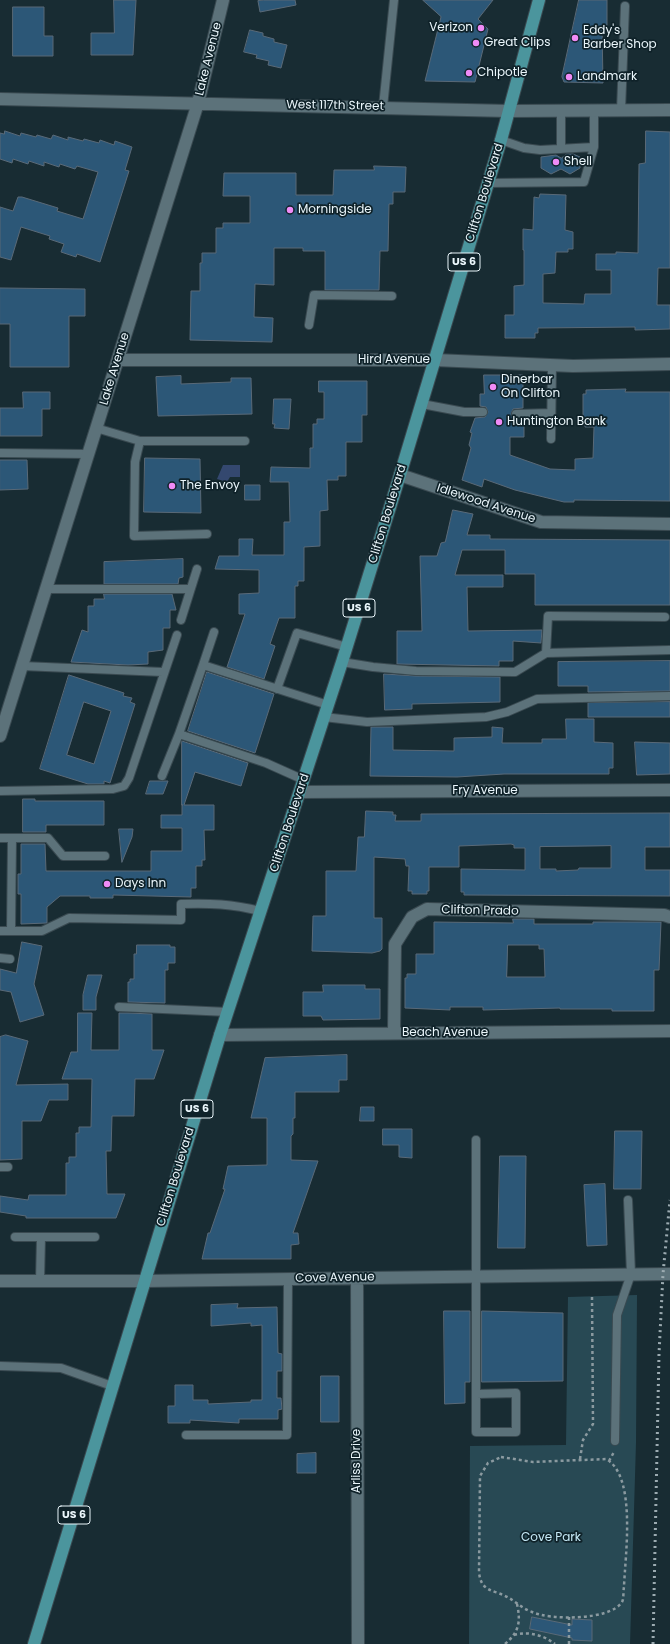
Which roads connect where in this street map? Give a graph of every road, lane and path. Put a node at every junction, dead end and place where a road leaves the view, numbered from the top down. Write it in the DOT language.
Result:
graph roads {
  1 [pos="224,0"];
  2 [pos="394,0"];
  3 [pos="539,0"];
  4 [pos="625,6"];
  5 [pos="0,99"];
  6 [pos="198,103"];
  7 [pos="383,107"];
  8 [pos="509,110"];
  9 [pos="560,110"];
  10 [pos="594,110"];
  11 [pos="621,110"];
  12 [pos="670,110"];
  13 [pos="501,140"];
  14 [pos="594,147"];
  15 [pos="561,149"];
  16 [pos="488,183"];
  17 [pos="392,296"];
  18 [pos="308,324"];
  19 [pos="118,360"];
  20 [pos="435,360"];
  21 [pos="670,364"];
  22 [pos="552,365"];
  23 [pos="422,404"];
  24 [pos="483,412"];
  25 [pos="551,413"];
  26 [pos="516,414"];
  27 [pos="96,428"];
  28 [pos="551,439"];
  29 [pos="140,441"];
  30 [pos="245,441"];
  31 [pos="0,453"];
  32 [pos="88,454"];
  33 [pos="400,475"];
  34 [pos="670,524"];
  35 [pos="207,534"];
  36 [pos="197,569"];
  37 [pos="46,589"];
  38 [pos="190,589"];
  39 [pos="665,617"];
  40 [pos="181,620"];
  41 [pos="214,632"];
  42 [pos="177,635"];
  43 [pos="347,647"];
  44 [pos="670,650"];
  45 [pos="546,653"];
  46 [pos="342,662"];
  47 [pos="203,665"];
  48 [pos="22,666"];
  49 [pos="163,672"];
  50 [pos="277,689"];
  51 [pos="670,696"];
  52 [pos="328,705"];
  53 [pos="324,716"];
  54 [pos="179,734"];
  55 [pos="0,736"];
  56 [pos="162,776"];
  57 [pos="304,780"];
  58 [pos="670,790"];
  59 [pos="0,791"];
  60 [pos="300,792"];
  61 [pos="0,838"];
  62 [pos="12,838"];
  63 [pos="105,856"];
  64 [pos="260,911"];
  65 [pos="667,916"];
  66 [pos="0,931"];
  67 [pos="11,931"];
  68 [pos="0,958"];
  69 [pos="10,959"];
  70 [pos="119,1007"];
  71 [pos="228,1012"];
  72 [pos="669,1029"];
  73 [pos="394,1033"];
  74 [pos="220,1035"];
  75 [pos="476,1140"];
  76 [pos="628,1200"];
  77 [pos="14,1237"];
  78 [pos="41,1237"];
  79 [pos="94,1237"];
  80 [pos="631,1274"];
  81 [pos="670,1274"];
  82 [pos="475,1276"];
  83 [pos="357,1278"];
  84 [pos="288,1279"];
  85 [pos="0,1281"];
  86 [pos="40,1281"];
  87 [pos="144,1281"];
  88 [pos="592,1297"];
  89 [pos="0,1366"];
  90 [pos="112,1386"];
  91 [pos="476,1394"];
  92 [pos="186,1435"];
  93 [pos="615,1441"];
  94 [pos="580,1459"];
  95 [pos="517,1604"];
  96 [pos="569,1617"];
  97 [pos="514,1635"];
  98 [pos="34,1644"];
  99 [pos="358,1644"];
  100 [pos="505,1644"];
  101 [pos="555,1644"];
  102 [pos="569,1644"];
  1 -- 6 [label="street, Lake Avenue"];
  2 -- 7 [label="lane"];
  3 -- 8 [label="main road, Clifton Boulevard / US 6"];
  4 -- 11 [label="lane"];
  5 -- 6 [label="street, West 117th Street"];
  6 -- 7 [label="street, West 117th Street"];
  6 -- 19 [label="street, Lake Avenue"];
  7 -- 8 [label="street, West 117th Street"];
  8 -- 9 [label="street, West 117th Street"];
  8 -- 13 [label="main road, Clifton Boulevard / US 6"];
  9 -- 10 [label="street, West 117th Street"];
  9 -- 15 [label="lane"];
  10 -- 11 [label="street, West 117th Street"];
  10 -- 14 [label="lane"];
  11 -- 12 [label="street, West 117th Street"];
  13 -- 15 [label="lane"];
  13 -- 16 [label="main road, Clifton Boulevard / US 6"];
  14 -- 15 [label="lane"];
  14 -- 16 [label="lane"];
  16 -- 20 [label="main road, Clifton Boulevard / US 6"];
  17 -- 18 [label="lane"];
  19 -- 20 [label="street, Hird Avenue"];
  19 -- 27 [label="street, Lake Avenue"];
  20 -- 22 [label="street, Hird Avenue"];
  20 -- 23 [label="main road, Clifton Boulevard / US 6"];
  21 -- 22 [label="street, Hird Avenue"];
  22 -- 25 [label="lane"];
  23 -- 24 [label="lane"];
  23 -- 33 [label="main road, Clifton Boulevard / US 6"];
  25 -- 26 [label="lane"];
  25 -- 28 [label="lane"];
  27 -- 29 [label="lane"];
  27 -- 32 [label="street, Lake Avenue"];
  29 -- 30 [label="lane"];
  29 -- 35 [label="lane"];
  31 -- 32 [label="lane"];
  32 -- 37 [label="street, Lake Avenue"];
  33 -- 34 [label="street, Idlewood Avenue"];
  33 -- 43 [label="main road, Clifton Boulevard / US 6"];
  36 -- 38 [label="lane"];
  37 -- 38 [label="lane"];
  37 -- 48 [label="street, Lake Avenue"];
  38 -- 40 [label="lane"];
  39 -- 45 [label="lane"];
  41 -- 47 [label="lane"];
  42 -- 49 [label="lane"];
  43 -- 46 [label="main road, Clifton Boulevard / US 6"];
  43 -- 50 [label="lane"];
  44 -- 45 [label="lane"];
  45 -- 46 [label="lane"];
  46 -- 52 [label="main road, Clifton Boulevard / US 6"];
  47 -- 50 [label="lane"];
  47 -- 54 [label="lane"];
  48 -- 49 [label="lane"];
  48 -- 55 [label="street, Lake Avenue"];
  49 -- 59 [label="lane"];
  50 -- 52 [label="lane"];
  51 -- 53 [label="lane"];
  52 -- 53 [label="main road, Clifton Boulevard / US 6"];
  53 -- 57 [label="main road, Clifton Boulevard / US 6"];
  54 -- 56 [label="lane"];
  54 -- 57 [label="lane"];
  57 -- 60 [label="main road, Clifton Boulevard / US 6"];
  58 -- 60 [label="street, Fry Avenue"];
  60 -- 64 [label="main road, Clifton Boulevard / US 6"];
  61 -- 62 [label="lane"];
  62 -- 63 [label="lane"];
  62 -- 67 [label="lane"];
  64 -- 67 [label="lane"];
  64 -- 71 [label="main road, Clifton Boulevard / US 6"];
  65 -- 73 [label="street, Clifton Prado"];
  66 -- 67 [label="lane"];
  68 -- 69 [label="lane"];
  70 -- 71 [label="lane"];
  71 -- 74 [label="main road, Clifton Boulevard / US 6"];
  72 -- 73 [label="street, Beach Avenue"];
  73 -- 74 [label="street, Beach Avenue"];
  74 -- 87 [label="main road, Clifton Boulevard / US 6"];
  75 -- 82 [label="lane"];
  76 -- 80 [label="lane"];
  77 -- 78 [label="lane"];
  78 -- 79 [label="lane"];
  78 -- 86 [label="lane"];
  80 -- 81 [label="street, Cove Avenue"];
  80 -- 82 [label="street, Cove Avenue"];
  80 -- 93 [label="lane"];
  82 -- 83 [label="street, Cove Avenue"];
  82 -- 91 [label="lane"];
  83 -- 84 [label="street, Cove Avenue"];
  83 -- 99 [label="street, Arliss Drive"];
  84 -- 87 [label="street, Cove Avenue"];
  84 -- 92 [label="lane"];
  85 -- 86 [label="street, Cove Avenue"];
  86 -- 87 [label="street, Cove Avenue"];
  87 -- 90 [label="main road, Clifton Boulevard / US 6"];
  88 -- 94 [label="path"];
  89 -- 90 [label="lane"];
  90 -- 98 [label="main road, Clifton Boulevard / US 6"];
  91 -- 91 [label="lane"];
  94 -- 95 [label="path"];
  94 -- 96 [label="path"];
  95 -- 96 [label="path"];
  95 -- 97 [label="path"];
  96 -- 102 [label="path"];
  97 -- 100 [label="path"];
  97 -- 101 [label="path"];
}
